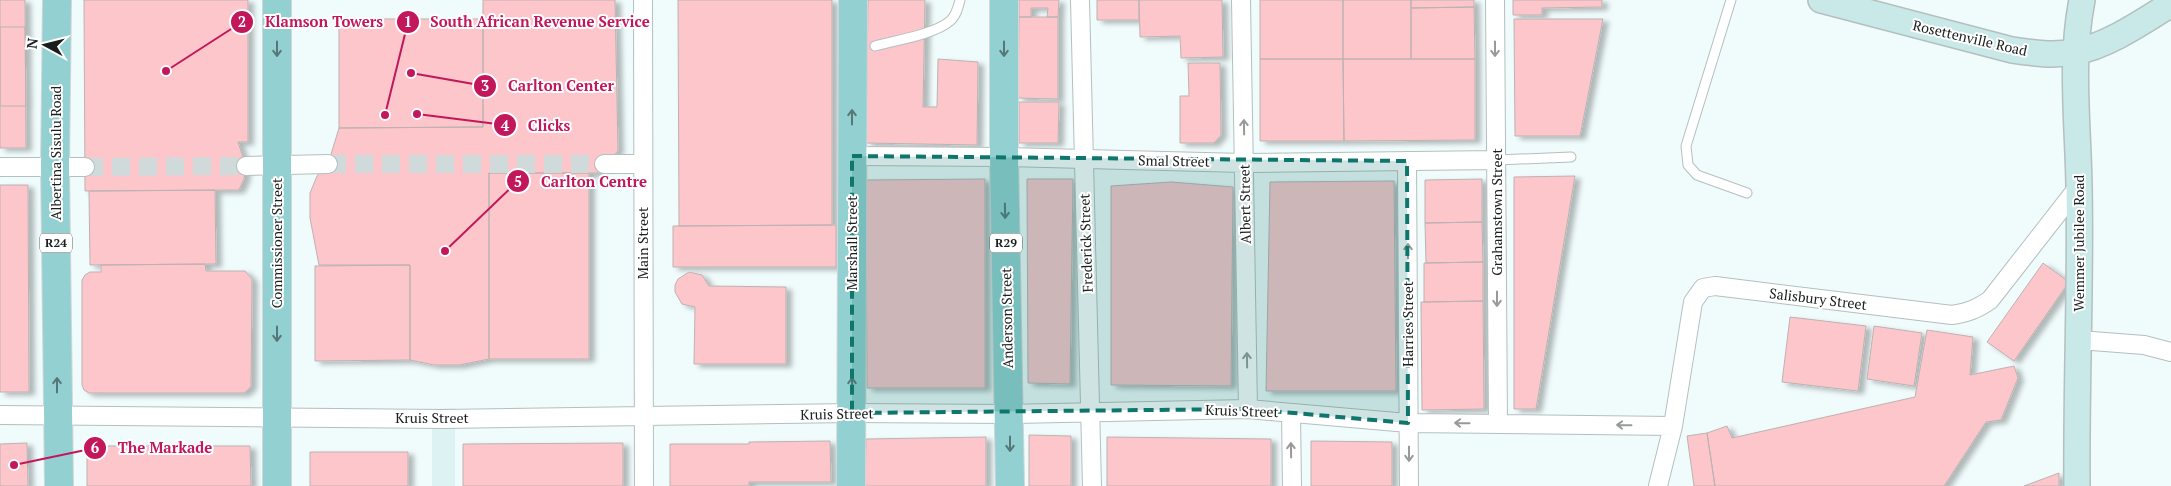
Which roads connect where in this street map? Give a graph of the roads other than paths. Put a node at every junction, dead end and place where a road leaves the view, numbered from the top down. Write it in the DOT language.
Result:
graph roads {
  1 [pos="57,0"];
  2 [pos="277,0"];
  3 [pos="644,0"];
  4 [pos="853,0"];
  5 [pos="960,0"];
  6 [pos="1004,0"];
  7 [pos="1080,0"];
  8 [pos="1241,0"];
  9 [pos="1495,0"];
  10 [pos="1731,0"];
  11 [pos="1820,0"];
  12 [pos="2082,0"];
  13 [pos="2171,4"];
  14 [pos="875,46"];
  15 [pos="2075,52"];
  16 [pos="852,156"];
  17 [pos="1004,156"];
  18 [pos="1571,157"];
  19 [pos="1084,160"];
  20 [pos="1496,160"];
  21 [pos="1407,161"];
  22 [pos="1244,163"];
  23 [pos="328,164"];
  24 [pos="604,164"];
  25 [pos="642,164"];
  26 [pos="277,165"];
  27 [pos="246,166"];
  28 [pos="0,167"];
  29 [pos="55,167"];
  30 [pos="85,167"];
  31 [pos="2079,186"];
  32 [pos="1746,193"];
  33 [pos="2080,340"];
  34 [pos="2171,352"];
  35 [pos="1248,409"];
  36 [pos="852,413"];
  37 [pos="1091,413"];
  38 [pos="1291,413"];
  39 [pos="1010,414"];
  40 [pos="0,415"];
  41 [pos="57,415"];
  42 [pos="644,417"];
  43 [pos="277,418"];
  44 [pos="1408,423"];
  45 [pos="1498,424"];
  46 [pos="1673,426"];
  47 [pos="58,486"];
  48 [pos="277,486"];
  49 [pos="644,486"];
  50 [pos="852,486"];
  51 [pos="1010,486"];
  52 [pos="1092,486"];
  53 [pos="1292,486"];
  54 [pos="1409,486"];
  55 [pos="1658,486"];
  56 [pos="2077,486"];
  1 -- 29 [label="main road, Albertina Sisulu Road / R24"];
  2 -- 26 [label="main road, Commissioner Street, one-way"];
  3 -- 25 [label="street, Main Street"];
  16 -- 4 [label="main road, Marshall Street, one-way"];
  5 -- 14 [label="lane"];
  6 -- 17 [label="main road, Anderson Street / R29, one-way"];
  7 -- 19 [label="street, Frederick Street"];
  22 -- 8 [label="street, Albert Street, one-way"];
  9 -- 20 [label="street, Grahamstown Street, one-way"];
  10 -- 32 [label="lane"];
  11 -- 15 [label="street, Rosettenville Road"];
  12 -- 15 [label="street, Wemmer Jubilee Road"];
  13 -- 15 [label="street, Rosettenville Road"];
  15 -- 31 [label="street, Wemmer Jubilee Road"];
  16 -- 17 [label="street, Smal Street"];
  36 -- 16 [label="main road, Marshall Street, one-way"];
  17 -- 19 [label="street, Smal Street"];
  17 -- 39 [label="main road, Anderson Street / R29, one-way"];
  18 -- 20 [label="lane"];
  19 -- 22 [label="street, Smal Street"];
  19 -- 37 [label="street, Frederick Street"];
  20 -- 21 [label="street, Smal Street"];
  20 -- 45 [label="street, Grahamstown Street, one-way"];
  21 -- 22 [label="street, Smal Street"];
  44 -- 21 [label="street, Harries Street, one-way"];
  35 -- 22 [label="street, Albert Street, one-way"];
  23 -- 26 [label="street"];
  24 -- 25 [label="street"];
  25 -- 42 [label="street, Main Street"];
  26 -- 27 [label="street"];
  26 -- 43 [label="main road, Commissioner Street, one-way"];
  28 -- 29 [label="street"];
  29 -- 30 [label="street"];
  41 -- 29 [label="main road, Albertina Sisulu Road / R24, one-way"];
  31 -- 33 [label="street, Wemmer Jubilee Road"];
  31 -- 46 [label="street, Salisbury Street"];
  33 -- 34 [label="street"];
  33 -- 56 [label="street, Wemmer Jubilee Road"];
  35 -- 37 [label="street, Kruis Street"];
  35 -- 38 [label="street, Kruis Street"];
  36 -- 39 [label="street, Kruis Street"];
  36 -- 42 [label="street, Kruis Street"];
  36 -- 50 [label="main road, Marshall Street"];
  37 -- 39 [label="street, Kruis Street"];
  37 -- 52 [label="street, Frederick Street"];
  38 -- 44 [label="street, Kruis Street"];
  53 -- 38 [label="street, one-way"];
  39 -- 51 [label="main road, Anderson Street / R29, one-way"];
  40 -- 41 [label="street, Kruis Street"];
  41 -- 43 [label="street, Kruis Street"];
  41 -- 47 [label="main road, Albertina Sisulu Road / R24"];
  42 -- 43 [label="street, Kruis Street"];
  42 -- 49 [label="street, Main Street"];
  43 -- 48 [label="main road, Commissioner Street"];
  45 -- 44 [label="street, Kruis Street, one-way"];
  44 -- 54 [label="street, Harries Street, one-way"];
  46 -- 45 [label="street, Kruis Street, one-way"];
  46 -- 55 [label="street, Salisbury Street"];
}
